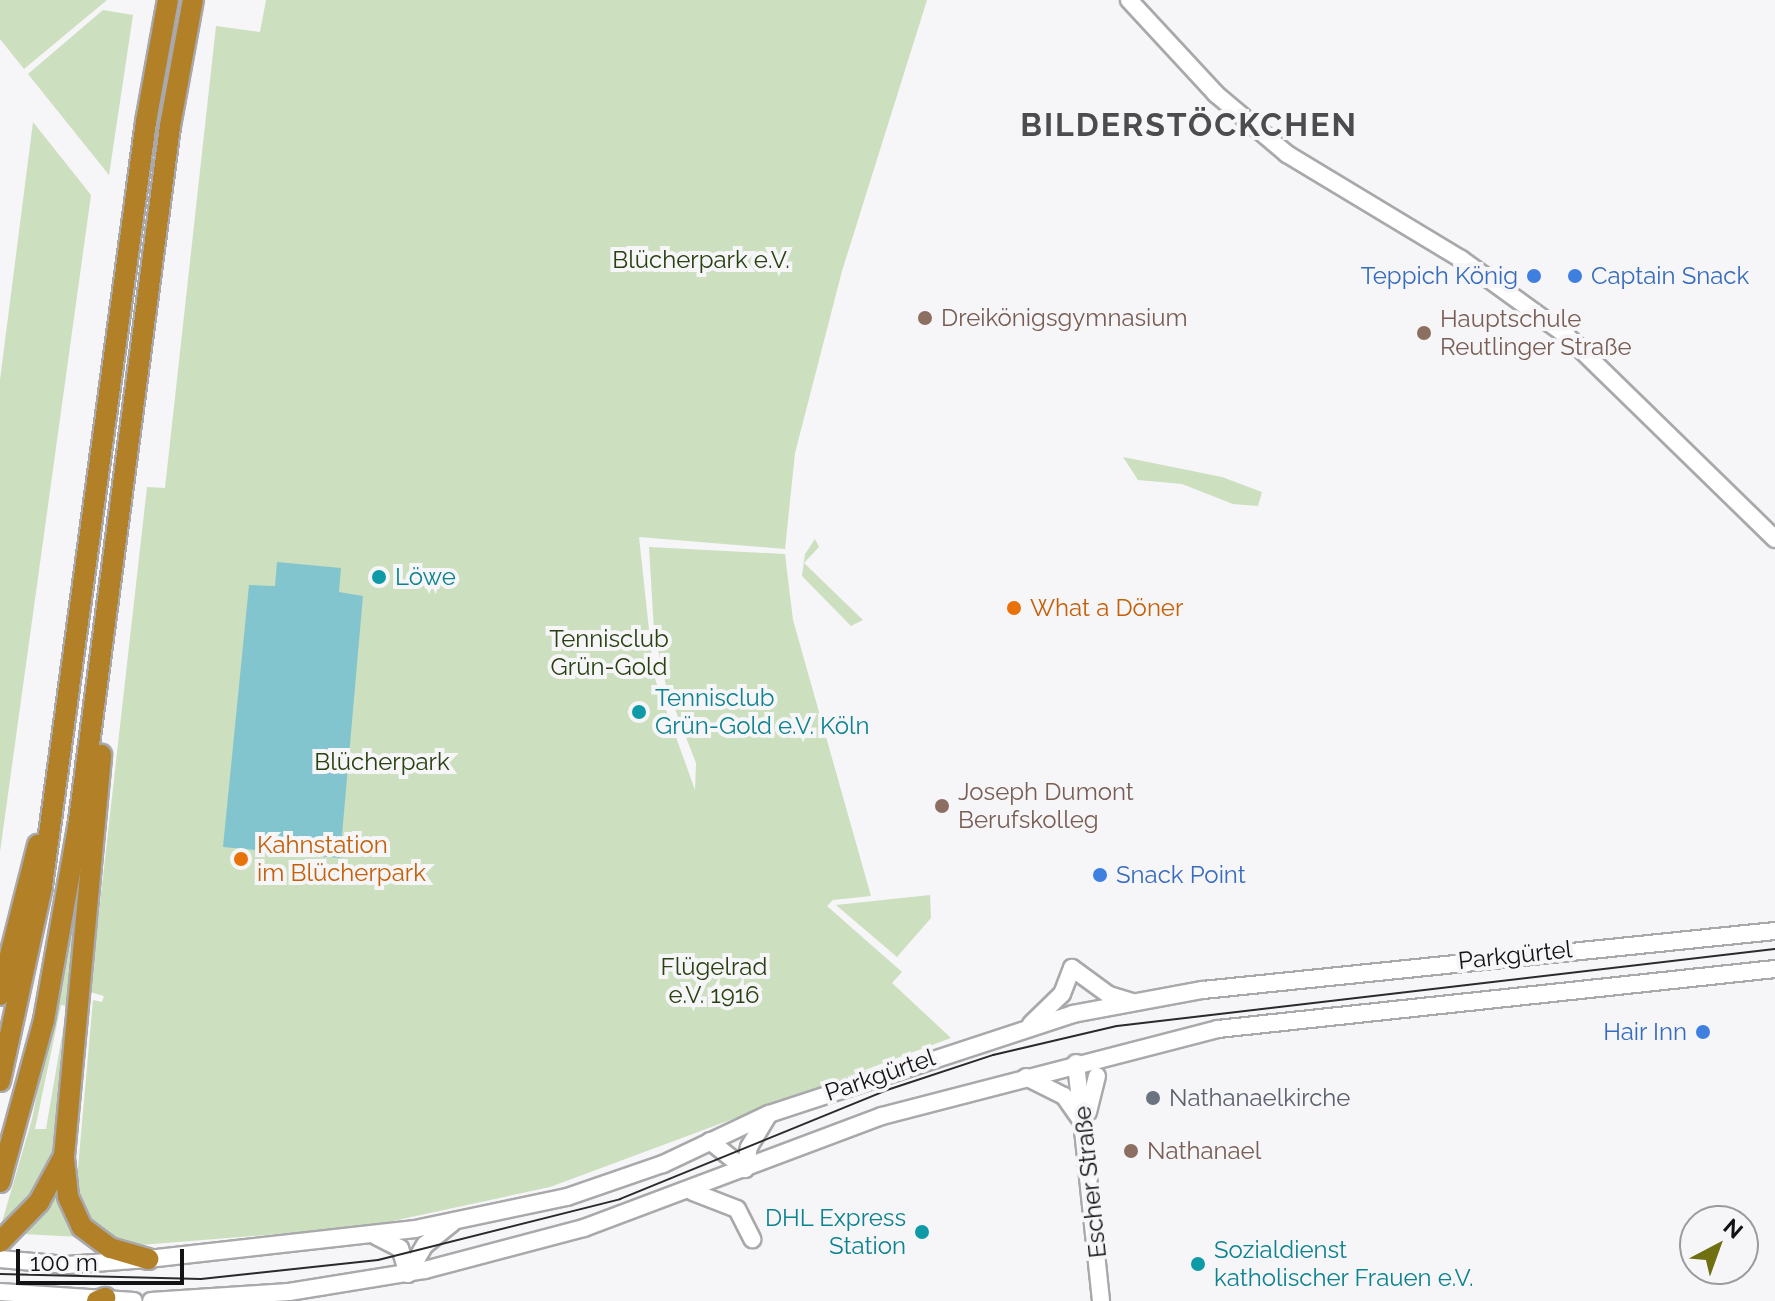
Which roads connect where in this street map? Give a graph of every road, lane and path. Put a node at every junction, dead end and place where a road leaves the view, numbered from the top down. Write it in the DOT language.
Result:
graph roads {
  1 [pos="168,0"];
  2 [pos="193,0"];
  3 [pos="1129,0"];
  4 [pos="1775,539"];
  5 [pos="103,652"];
  6 [pos="50,815"];
  7 [pos="1775,931"];
  8 [pos="1775,969"];
  9 [pos="0,995"];
  10 [pos="1133,1002"];
  11 [pos="1030,1025"];
  12 [pos="1076,1063"];
  13 [pos="1097,1076"];
  14 [pos="1024,1077"];
  15 [pos="0,1081"];
  16 [pos="769,1114"];
  17 [pos="1085,1130"];
  18 [pos="710,1141"];
  19 [pos="64,1156"];
  20 [pos="745,1169"];
  21 [pos="0,1182"];
  22 [pos="691,1192"];
  23 [pos="457,1220"];
  24 [pos="376,1236"];
  25 [pos="752,1239"];
  26 [pos="0,1242"];
  27 [pos="0,1259"];
  28 [pos="148,1259"];
  29 [pos="408,1274"];
  30 [pos="0,1292"];
  31 [pos="101,1300"];
  32 [pos="134,1301"];
  33 [pos="151,1301"];
  34 [pos="1101,1301"];
  1 -- 6 [label="highway"];
  2 -- 5 [label="highway"];
  3 -- 4 [label="main road"];
  5 -- 19 [label="highway"];
  5 -- 21 [label="highway"];
  6 -- 9 [label="highway"];
  6 -- 15 [label="highway"];
  7 -- 10 [label="main road, Parkgürtel"];
  8 -- 12 [label="main road, Parkgürtel"];
  10 -- 11 [label="main road, Parkgürtel"];
  10 -- 11 [label="main road"];
  11 -- 16 [label="main road, Parkgürtel"];
  12 -- 14 [label="main road, Parkgürtel"];
  12 -- 17 [label="main road, Escher Straße"];
  13 -- 17 [label="main road"];
  14 -- 17 [label="main road"];
  14 -- 20 [label="main road, Parkgürtel"];
  16 -- 18 [label="main road, Parkgürtel"];
  16 -- 20 [label="main road"];
  17 -- 34 [label="main road, Escher Straße"];
  18 -- 20 [label="main road"];
  18 -- 23 [label="main road, Parkgürtel"];
  19 -- 26 [label="highway"];
  19 -- 28 [label="highway"];
  20 -- 22 [label="main road, Parkgürtel"];
  22 -- 25 [label="main road"];
  22 -- 29 [label="main road, Parkgürtel"];
  23 -- 24 [label="main road, Parkgürtel"];
  23 -- 29 [label="main road"];
  24 -- 28 [label="main road, Parkgürtel"];
  24 -- 29 [label="main road"];
  27 -- 28 [label="main road, Parkgürtel"];
  29 -- 33 [label="main road, Parkgürtel"];
  30 -- 31 [label="main road"];
  31 -- 32 [label="main road"];
}
